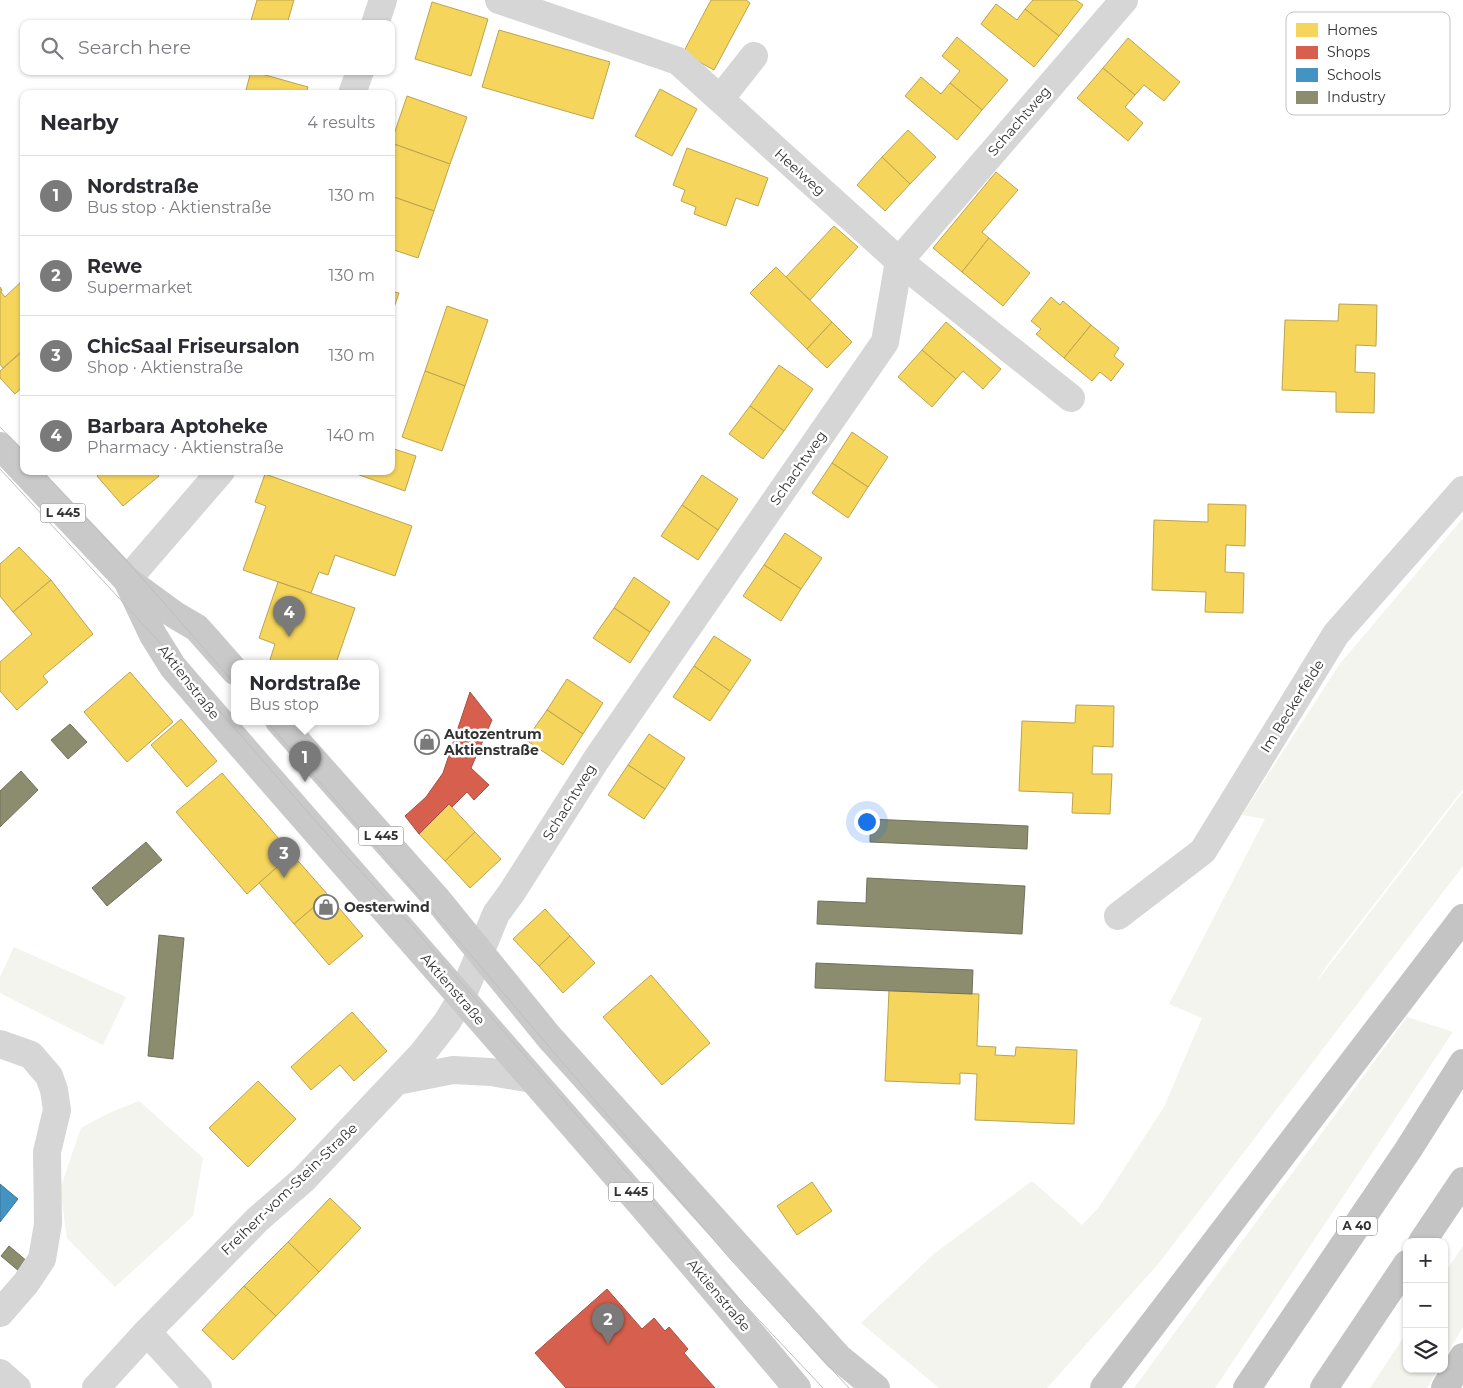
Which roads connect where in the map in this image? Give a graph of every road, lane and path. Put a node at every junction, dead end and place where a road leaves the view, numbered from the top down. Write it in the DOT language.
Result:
graph roads {
  1 [pos="383,0"];
  2 [pos="500,0"];
  3 [pos="1124,0"];
  4 [pos="376,20"];
  5 [pos="754,56"];
  6 [pos="359,75"];
  7 [pos="353,90"];
  8 [pos="720,99"];
  9 [pos="899,261"];
  10 [pos="1072,398"];
  11 [pos="0,446"];
  12 [pos="20,467"];
  13 [pos="27,475"];
  14 [pos="218,475"];
  15 [pos="1463,490"];
  16 [pos="126,580"];
  17 [pos="231,666"];
  18 [pos="283,725"];
  19 [pos="1118,916"];
  20 [pos="1463,918"];
  21 [pos="480,953"];
  22 [pos="461,999"];
  23 [pos="0,1044"];
  24 [pos="1463,1062"];
  25 [pos="532,1079"];
  26 [pos="397,1081"];
  27 [pos="1463,1181"];
  28 [pos="1425,1238"];
  29 [pos="1403,1270"];
  30 [pos="0,1313"];
  31 [pos="147,1332"];
  32 [pos="1463,1357"];
  33 [pos="0,1373"];
  34 [pos="18,1388"];
  35 [pos="96,1388"];
  36 [pos="198,1388"];
  37 [pos="796,1388"];
  38 [pos="876,1388"];
  39 [pos="1104,1388"];
  40 [pos="1247,1388"];
  41 [pos="1324,1388"];
  42 [pos="1445,1388"];
  1 -- 4 [label="street"];
  2 -- 8 [label="street, Heelweg"];
  3 -- 9 [label="street, Schachtweg"];
  5 -- 8 [label="street"];
  6 -- 7 [label="street"];
  8 -- 9 [label="street, Heelweg"];
  9 -- 10 [label="street, Heelweg"];
  9 -- 21 [label="street, Schachtweg"];
  11 -- 12 [label="main road, Aktienstraße / L 445"];
  13 -- 16 [label="main road, Aktienstraße / L 445"];
  14 -- 16 [label="street"];
  15 -- 19 [label="street, Im Beckerfelde"];
  16 -- 17 [label="main road, Aktienstraße / L 445"];
  16 -- 22 [label="main road, Aktienstraße / L 445"];
  18 -- 21 [label="main road, L 445"];
  20 -- 39 [label="highway"];
  21 -- 22 [label="street, Freiherr-vom-Stein-Straße"];
  21 -- 38 [label="main road, L 445"];
  22 -- 25 [label="main road, Aktienstraße / L 445"];
  22 -- 26 [label="street, Freiherr-vom-Stein-Straße"];
  23 -- 30 [label="street"];
  24 -- 40 [label="highway, A 40"];
  25 -- 26 [label="street"];
  25 -- 37 [label="main road, Aktienstraße / L 445"];
  26 -- 31 [label="street, Freiherr-vom-Stein-Straße"];
  27 -- 28 [label="highway"];
  29 -- 41 [label="highway"];
  31 -- 35 [label="street, Freiherr-vom-Stein-Straße"];
  31 -- 36 [label="street"];
  32 -- 42 [label="highway"];
  33 -- 34 [label="street"];
}
